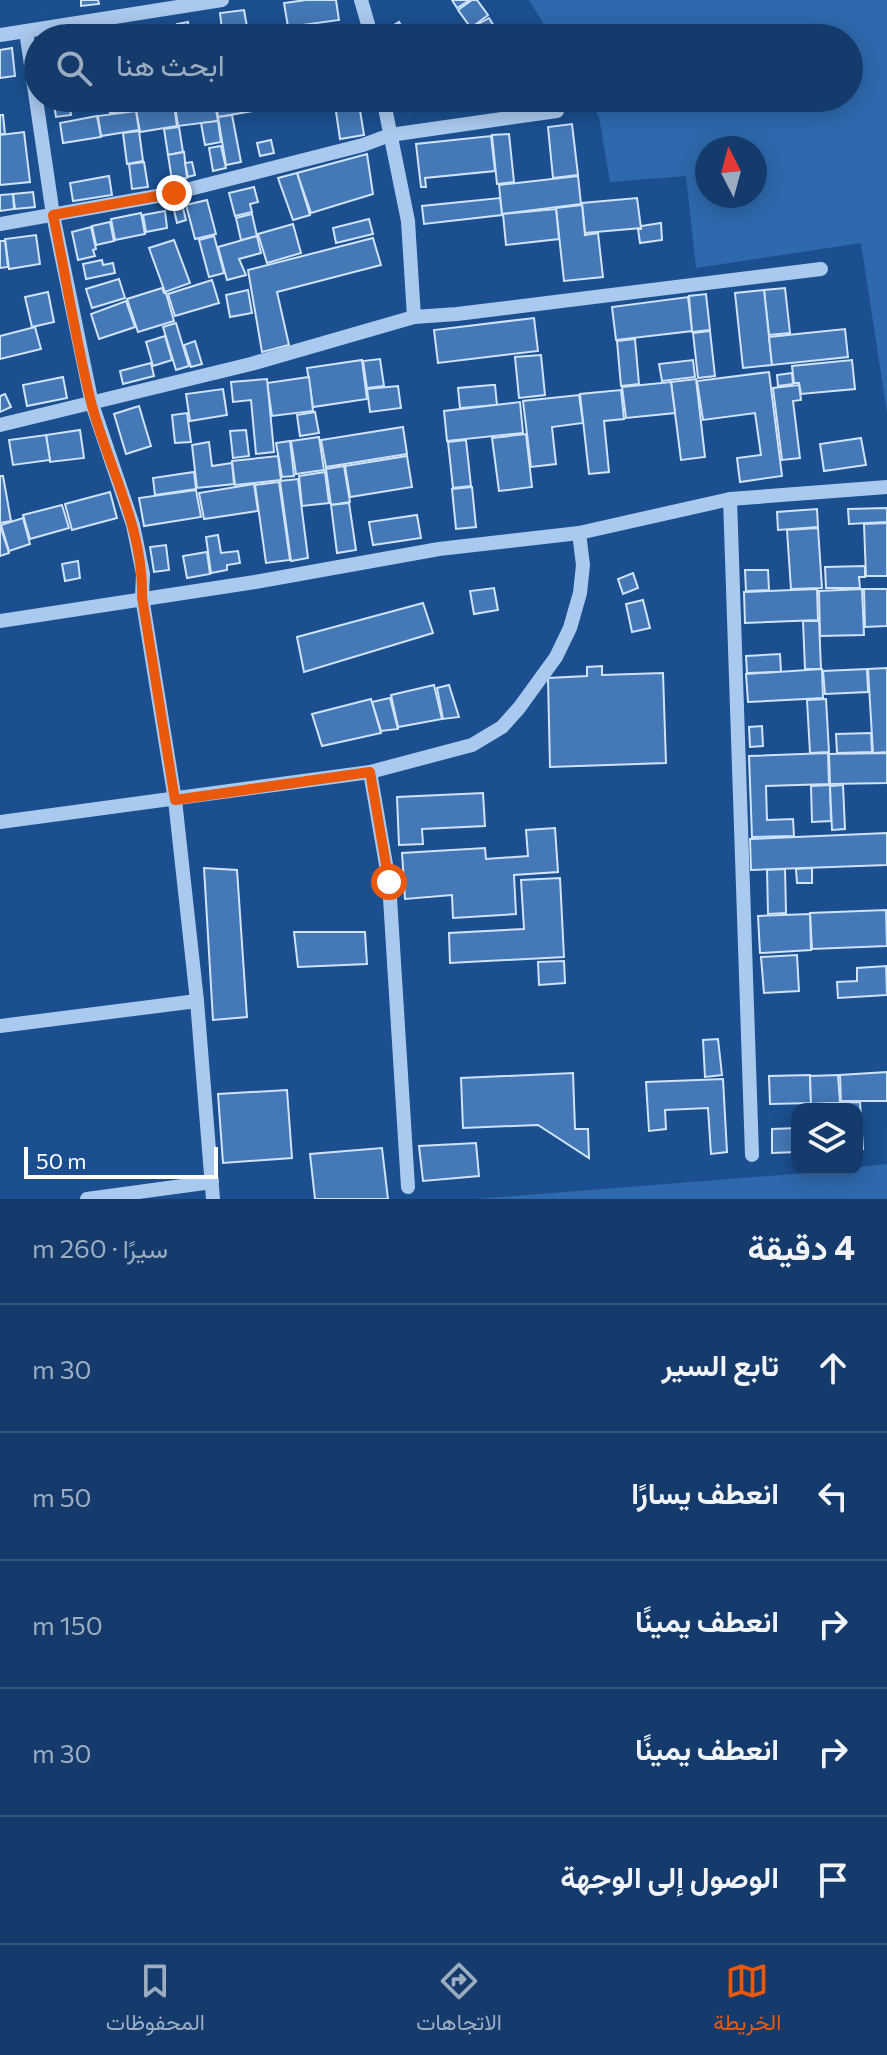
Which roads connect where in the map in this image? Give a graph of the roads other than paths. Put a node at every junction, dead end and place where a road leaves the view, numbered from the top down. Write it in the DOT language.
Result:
graph roads {
  1 [pos="222,0"];
  2 [pos="361,0"];
  3 [pos="70,24"];
  4 [pos="368,24"];
  5 [pos="24,31"];
  6 [pos="0,35"];
  7 [pos="38,112"];
  8 [pos="386,112"];
  9 [pos="550,112"];
  10 [pos="390,135"];
  11 [pos="53,215"];
  12 [pos="0,224"];
  13 [pos="821,269"];
  14 [pos="414,317"];
  15 [pos="92,404"];
  16 [pos="0,425"];
  17 [pos="887,487"];
  18 [pos="730,499"];
  19 [pos="579,533"];
  20 [pos="142,597"];
  21 [pos="0,621"];
  22 [pos="370,772"];
  23 [pos="175,800"];
  24 [pos="0,822"];
  25 [pos="197,1001"];
  26 [pos="0,1026"];
  27 [pos="752,1155"];
  28 [pos="212,1182"];
  29 [pos="408,1187"];
  30 [pos="87,1199"];
  31 [pos="213,1199"];
  1 -- 3 [label="street"];
  2 -- 4 [label="street"];
  5 -- 6 [label="street"];
  7 -- 11 [label="street"];
  8 -- 10 [label="street"];
  9 -- 10 [label="street"];
  10 -- 11 [label="street"];
  10 -- 14 [label="street"];
  11 -- 12 [label="street"];
  11 -- 15 [label="street"];
  13 -- 14 [label="street"];
  14 -- 15 [label="street"];
  15 -- 16 [label="street"];
  15 -- 20 [label="street"];
  17 -- 18 [label="street"];
  18 -- 19 [label="street"];
  18 -- 27 [label="street"];
  19 -- 20 [label="street"];
  19 -- 22 [label="street"];
  20 -- 21 [label="street"];
  20 -- 23 [label="street"];
  22 -- 23 [label="street"];
  22 -- 29 [label="street"];
  23 -- 24 [label="street"];
  23 -- 25 [label="street"];
  25 -- 26 [label="street"];
  25 -- 28 [label="street"];
  28 -- 30 [label="street"];
  28 -- 31 [label="street"];
}
